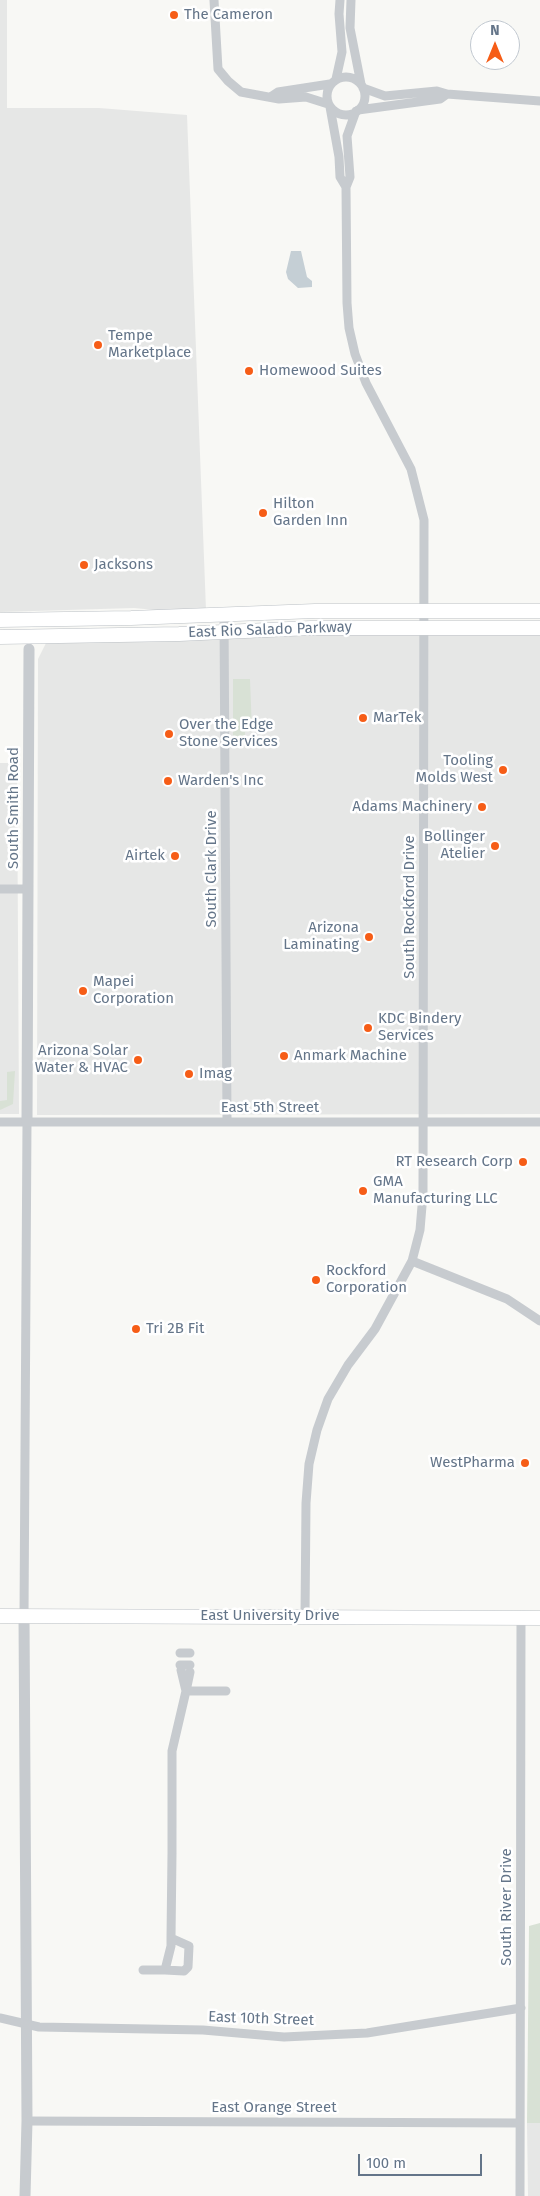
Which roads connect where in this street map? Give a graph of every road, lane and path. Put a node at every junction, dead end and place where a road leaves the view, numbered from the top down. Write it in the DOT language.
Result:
graph roads {
  1 [pos="214,0"];
  2 [pos="340,0"];
  3 [pos="351,0"];
  4 [pos="333,82"];
  5 [pos="362,86"];
  6 [pos="447,94"];
  7 [pos="272,96"];
  8 [pos="540,101"];
  9 [pos="329,105"];
  10 [pos="357,111"];
  11 [pos="346,187"];
  12 [pos="424,611"];
  13 [pos="540,611"];
  14 [pos="224,616"];
  15 [pos="0,620"];
  16 [pos="29,620"];
  17 [pos="423,627"];
  18 [pos="540,628"];
  19 [pos="225,632"];
  20 [pos="0,637"];
  21 [pos="29,641"];
  22 [pos="0,889"];
  23 [pos="28,889"];
  24 [pos="27,1121"];
  25 [pos="227,1121"];
  26 [pos="0,1122"];
  27 [pos="424,1122"];
  28 [pos="540,1122"];
  29 [pos="412,1261"];
  30 [pos="540,1321"];
  31 [pos="0,1616"];
  32 [pos="24,1616"];
  33 [pos="306,1616"];
  34 [pos="521,1617"];
  35 [pos="540,1618"];
  36 [pos="185,1668"];
  37 [pos="186,1691"];
  38 [pos="226,1691"];
  39 [pos="171,1938"];
  40 [pos="144,1970"];
  41 [pos="165,1970"];
  42 [pos="521,2008"];
  43 [pos="0,2018"];
  44 [pos="26,2023"];
  45 [pos="27,2121"];
  46 [pos="520,2123"];
  47 [pos="25,2196"];
  48 [pos="520,2196"];
  1 -- 7 [label="street"];
  2 -- 4 [label="street"];
  3 -- 5 [label="street"];
  4 -- 5 [label="street"];
  4 -- 7 [label="street"];
  4 -- 9 [label="street"];
  5 -- 6 [label="street"];
  5 -- 10 [label="street"];
  6 -- 8 [label="street"];
  6 -- 10 [label="street"];
  7 -- 9 [label="street"];
  9 -- 10 [label="street"];
  9 -- 11 [label="street, South Rockford Drive"];
  10 -- 11 [label="street, South Rockford Drive"];
  11 -- 12 [label="street, South Rockford Drive"];
  12 -- 13 [label="main road, East Rio Salado Parkway"];
  12 -- 14 [label="main road, East Rio Salado Parkway"];
  12 -- 17 [label="street, South Rockford Drive"];
  14 -- 16 [label="main road, East Rio Salado Parkway"];
  14 -- 19 [label="street, South Clark Drive"];
  15 -- 16 [label="main road, East Rio Salado Parkway"];
  16 -- 21 [label="street, South Smith Road"];
  17 -- 18 [label="main road, East Rio Salado Parkway"];
  17 -- 19 [label="main road, East Rio Salado Parkway"];
  17 -- 27 [label="street, South Rockford Drive"];
  19 -- 21 [label="main road, East Rio Salado Parkway"];
  19 -- 25 [label="street, South Clark Drive"];
  20 -- 21 [label="main road, East Rio Salado Parkway"];
  21 -- 23 [label="street, South Smith Road"];
  22 -- 23 [label="street"];
  23 -- 24 [label="street, South Smith Road"];
  24 -- 25 [label="street, East 5th Street"];
  24 -- 26 [label="street, East 5th Street"];
  24 -- 32 [label="street, South Smith Road"];
  25 -- 27 [label="street, East 5th Street"];
  27 -- 28 [label="street, East 5th Street"];
  27 -- 29 [label="street, South Rockford Drive"];
  29 -- 30 [label="street"];
  29 -- 33 [label="street, South Rockford Drive"];
  31 -- 32 [label="main road, East University Drive"];
  32 -- 33 [label="main road, East University Drive"];
  32 -- 44 [label="street, South Smith Road"];
  33 -- 34 [label="main road, East University Drive"];
  34 -- 35 [label="main road, East University Drive"];
  34 -- 42 [label="street, South River Drive"];
  36 -- 37 [label="street"];
  37 -- 38 [label="street"];
  37 -- 39 [label="street"];
  39 -- 41 [label="street"];
  39 -- 41 [label="street"];
  40 -- 41 [label="street"];
  42 -- 44 [label="street, East 10th Street"];
  42 -- 46 [label="street, South River Drive"];
  43 -- 44 [label="street, East 10th Street"];
  44 -- 45 [label="street, South Smith Road"];
  45 -- 46 [label="street, East Orange Street"];
  45 -- 47 [label="street, South Smith Road"];
  46 -- 48 [label="street, South River Drive"];
}
